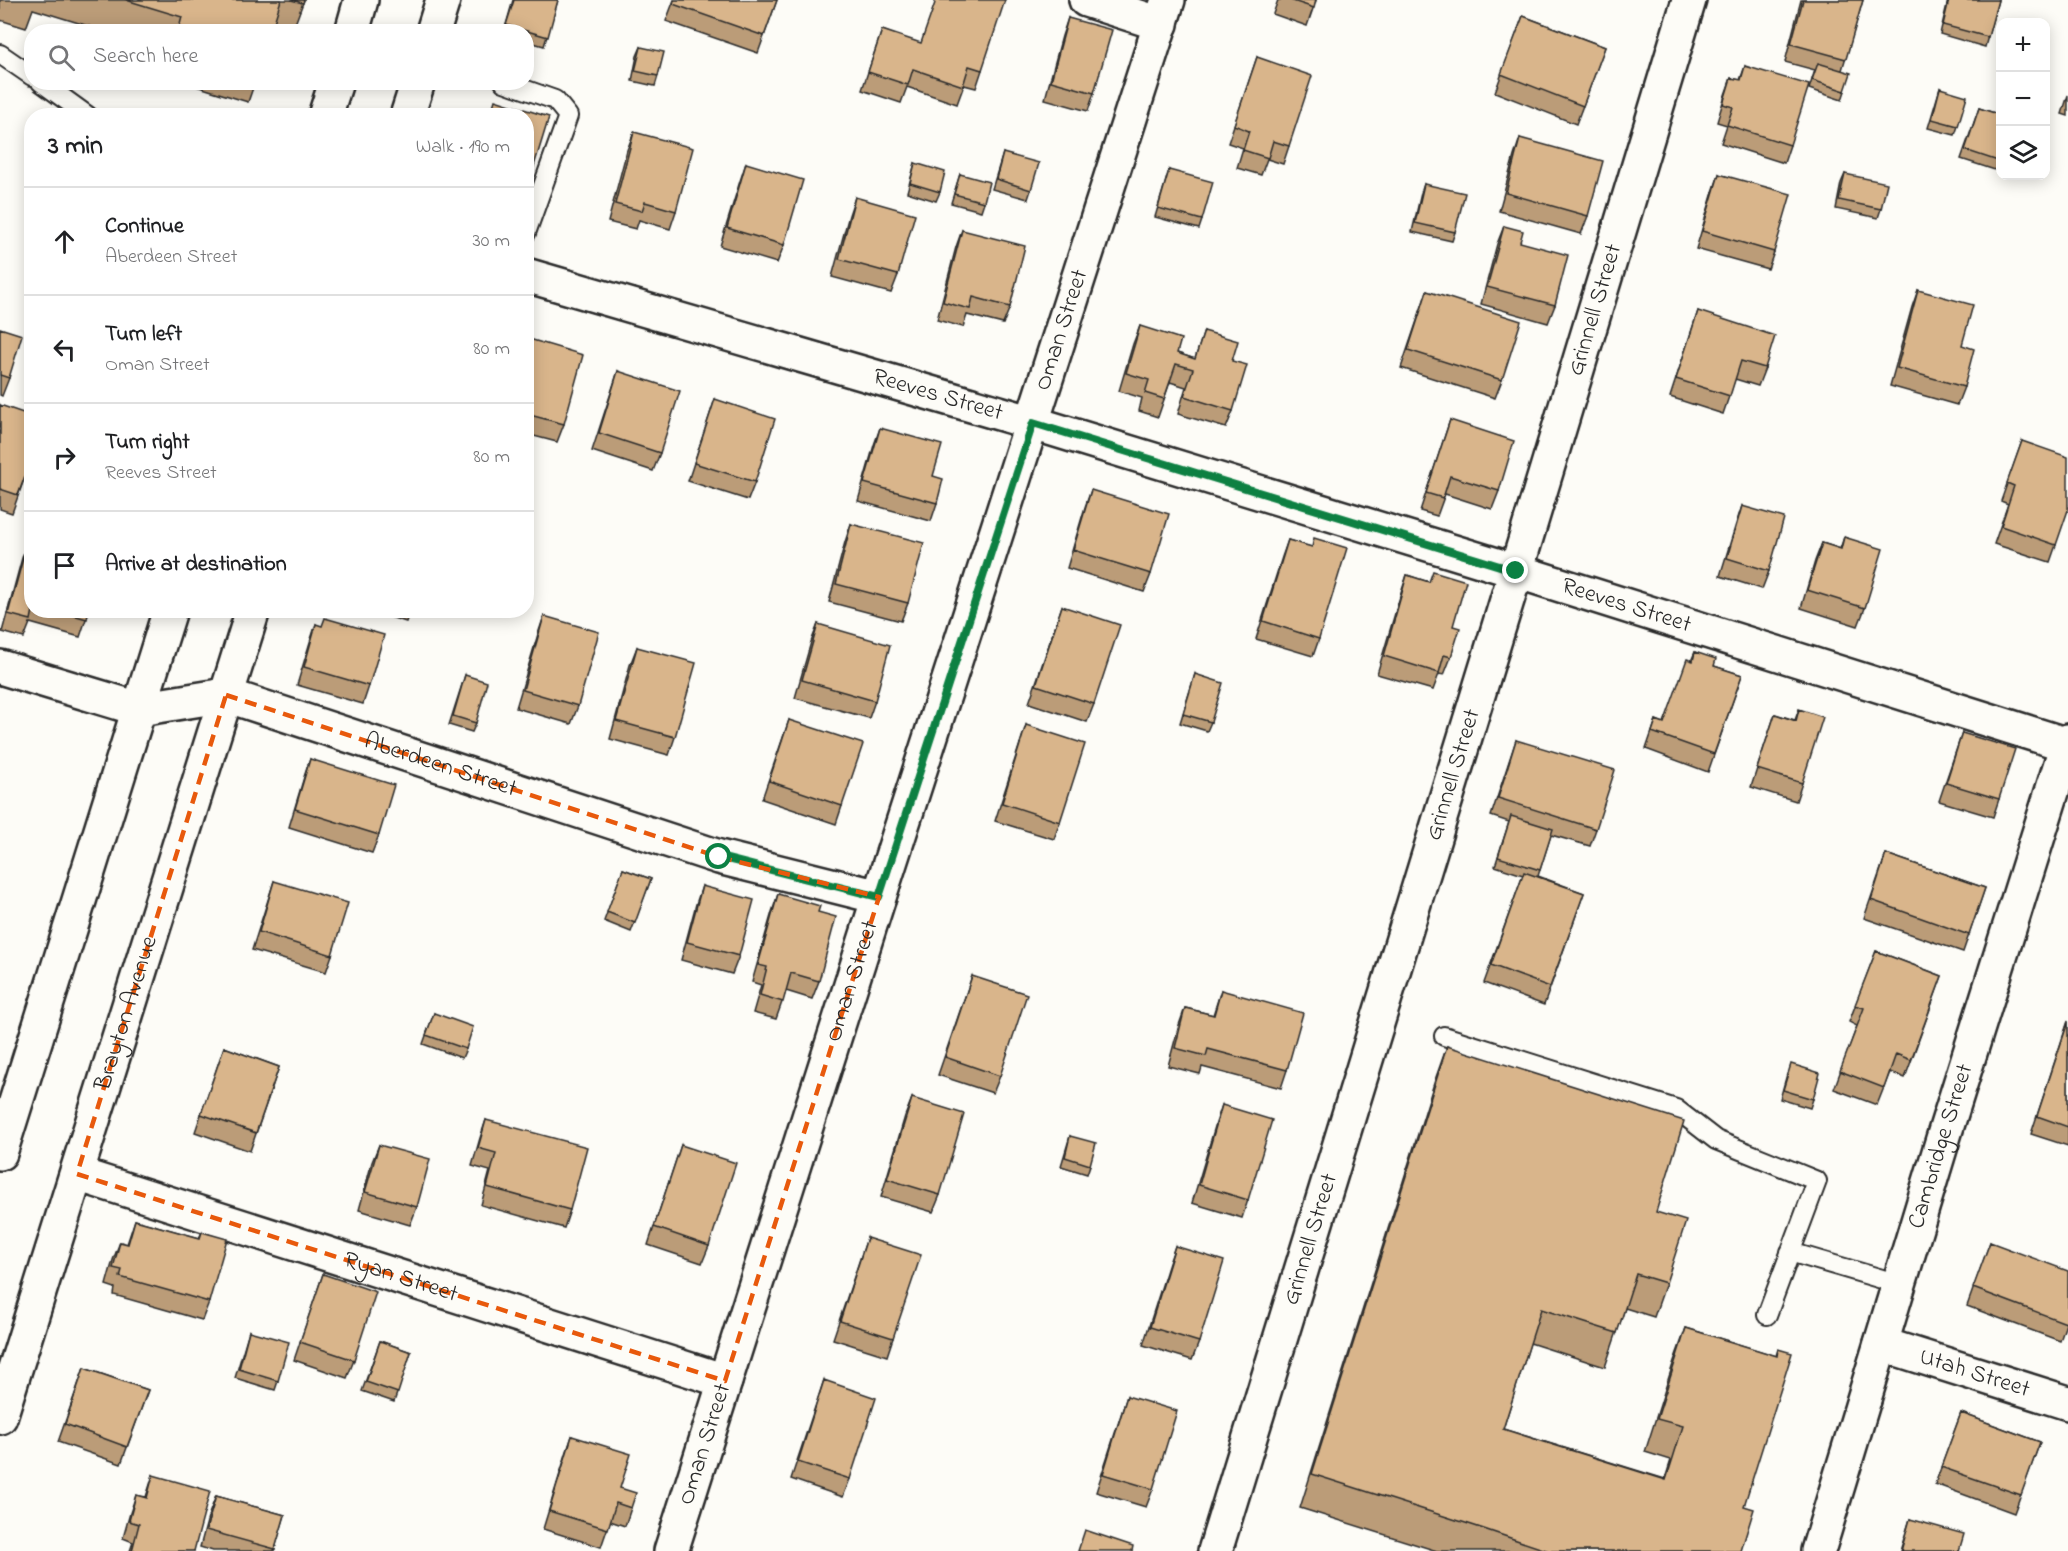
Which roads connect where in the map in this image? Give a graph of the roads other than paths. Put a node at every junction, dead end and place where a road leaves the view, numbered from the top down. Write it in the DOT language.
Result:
graph roads {
  1 [pos="362,0"];
  2 [pos="443,0"];
  3 [pos="1086,0"];
  4 [pos="1689,0"];
  5 [pos="1165,12"];
  6 [pos="354,24"];
  7 [pos="436,24"];
  8 [pos="0,54"];
  9 [pos="24,70"];
  10 [pos="52,90"];
  11 [pos="334,90"];
  12 [pos="415,90"];
  13 [pos="527,90"];
  14 [pos="77,108"];
  15 [pos="328,108"];
  16 [pos="410,108"];
  17 [pos="534,211"];
  18 [pos="534,278"];
  19 [pos="1033,423"];
  20 [pos="1516,571"];
  21 [pos="167,618"];
  22 [pos="250,618"];
  23 [pos="0,667"];
  24 [pos="226,694"];
  25 [pos="139,709"];
  26 [pos="2068,743"];
  27 [pos="879,897"];
  28 [pos="1444,1036"];
  29 [pos="0,1153"];
  30 [pos="76,1174"];
  31 [pos="1790,1252"];
  32 [pos="1899,1284"];
  33 [pos="1767,1315"];
  34 [pos="1881,1344"];
  35 [pos="725,1382"];
  36 [pos="2068,1403"];
  37 [pos="0,1417"];
  38 [pos="671,1551"];
  39 [pos="1215,1551"];
  40 [pos="1818,1551"];
  1 -- 6 [label="street"];
  2 -- 7 [label="street"];
  3 -- 5 [label="street"];
  4 -- 20 [label="street, Grinnell Street"];
  5 -- 19 [label="street, Oman Street"];
  8 -- 9 [label="lane"];
  10 -- 14 [label="lane"];
  11 -- 15 [label="street"];
  12 -- 16 [label="street"];
  13 -- 17 [label="lane"];
  18 -- 19 [label="street, Reeves Street"];
  19 -- 20 [label="street, Reeves Street"];
  19 -- 27 [label="street, Oman Street"];
  20 -- 26 [label="street, Reeves Street"];
  20 -- 39 [label="street, Grinnell Street"];
  21 -- 25 [label="street"];
  22 -- 24 [label="street, Brayton Avenue"];
  23 -- 25 [label="street, Aberdeen Street"];
  24 -- 25 [label="street, Aberdeen Street"];
  24 -- 27 [label="street, Aberdeen Street"];
  24 -- 30 [label="street, Brayton Avenue"];
  25 -- 29 [label="street"];
  26 -- 32 [label="street, Cambridge Street"];
  27 -- 35 [label="street, Oman Street"];
  28 -- 31 [label="lane"];
  30 -- 35 [label="street, Ryan Street"];
  30 -- 37 [label="street, Brayton Avenue"];
  31 -- 32 [label="lane"];
  31 -- 33 [label="lane"];
  32 -- 34 [label="street, Cambridge Street"];
  34 -- 36 [label="street, Utah Street"];
  34 -- 40 [label="street, Cambridge Street"];
  35 -- 38 [label="street, Oman Street"];
}
